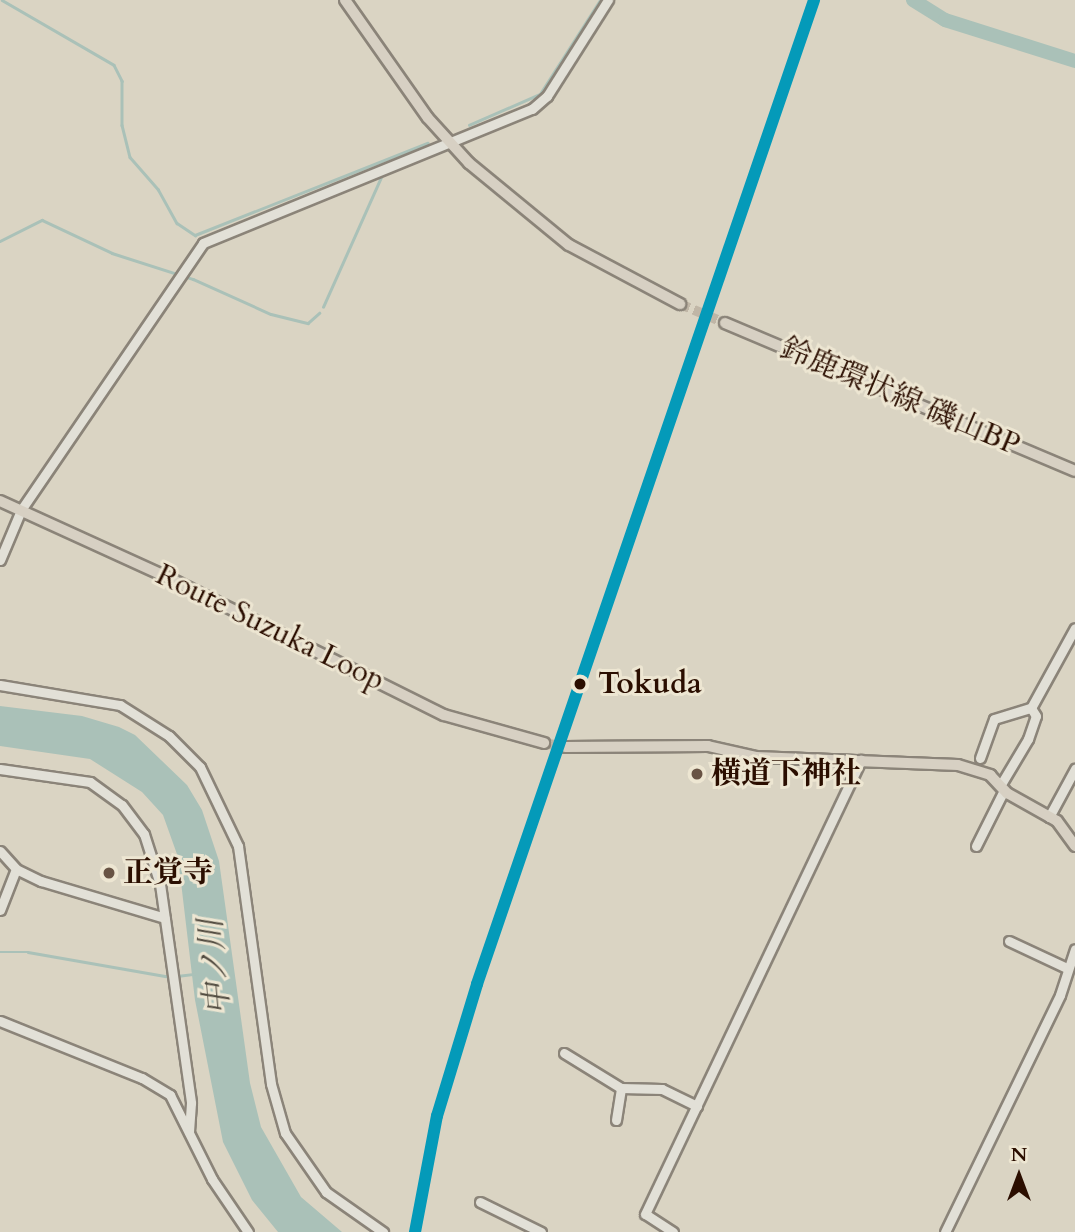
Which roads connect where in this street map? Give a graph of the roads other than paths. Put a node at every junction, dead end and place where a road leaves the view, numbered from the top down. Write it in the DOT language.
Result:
graph roads {
  1 [pos="345,0"];
  2 [pos="608,0"];
  3 [pos="449,142"];
  4 [pos="680,304"];
  5 [pos="725,323"];
  6 [pos="1075,471"];
  7 [pos="0,501"];
  8 [pos="21,510"];
  9 [pos="0,560"];
  10 [pos="1075,628"];
  11 [pos="0,685"];
  12 [pos="1031,708"];
  13 [pos="544,743"];
  14 [pos="565,747"];
  15 [pos="980,758"];
  16 [pos="861,760"];
  17 [pos="0,769"];
  18 [pos="1075,769"];
  19 [pos="1002,788"];
  20 [pos="1049,817"];
  21 [pos="976,846"];
  22 [pos="1075,846"];
  23 [pos="0,851"];
  24 [pos="16,869"];
  25 [pos="0,910"];
  26 [pos="165,918"];
  27 [pos="1009,941"];
  28 [pos="1075,949"];
  29 [pos="1067,968"];
  30 [pos="0,1021"];
  31 [pos="564,1053"];
  32 [pos="621,1088"];
  33 [pos="697,1106"];
  34 [pos="616,1120"];
  35 [pos="189,1132"];
  36 [pos="480,1202"];
  37 [pos="248,1232"];
  38 [pos="383,1232"];
  39 [pos="541,1232"];
  40 [pos="673,1232"];
  41 [pos="946,1232"];
  1 -- 3 [label="main road"];
  2 -- 3 [label="street"];
  3 -- 4 [label="main road"];
  3 -- 8 [label="street"];
  5 -- 6 [label="main road, 鈴鹿環状線 磯山BP"];
  7 -- 8 [label="main road, Route Suzuka Loop"];
  8 -- 9 [label="street"];
  8 -- 13 [label="main road, Route Suzuka Loop"];
  10 -- 12 [label="street"];
  11 -- 38 [label="street"];
  12 -- 15 [label="street"];
  12 -- 19 [label="street"];
  14 -- 16 [label="main road"];
  16 -- 19 [label="main road"];
  16 -- 33 [label="street"];
  17 -- 26 [label="street"];
  18 -- 20 [label="street"];
  19 -- 20 [label="main road"];
  19 -- 21 [label="street"];
  20 -- 22 [label="main road"];
  23 -- 24 [label="street"];
  24 -- 25 [label="street"];
  24 -- 26 [label="street"];
  26 -- 35 [label="street"];
  27 -- 29 [label="street"];
  28 -- 29 [label="street"];
  29 -- 41 [label="street"];
  30 -- 35 [label="street"];
  31 -- 32 [label="street"];
  32 -- 33 [label="street"];
  32 -- 34 [label="street"];
  33 -- 40 [label="street"];
  35 -- 37 [label="street"];
  36 -- 39 [label="street"];
}
